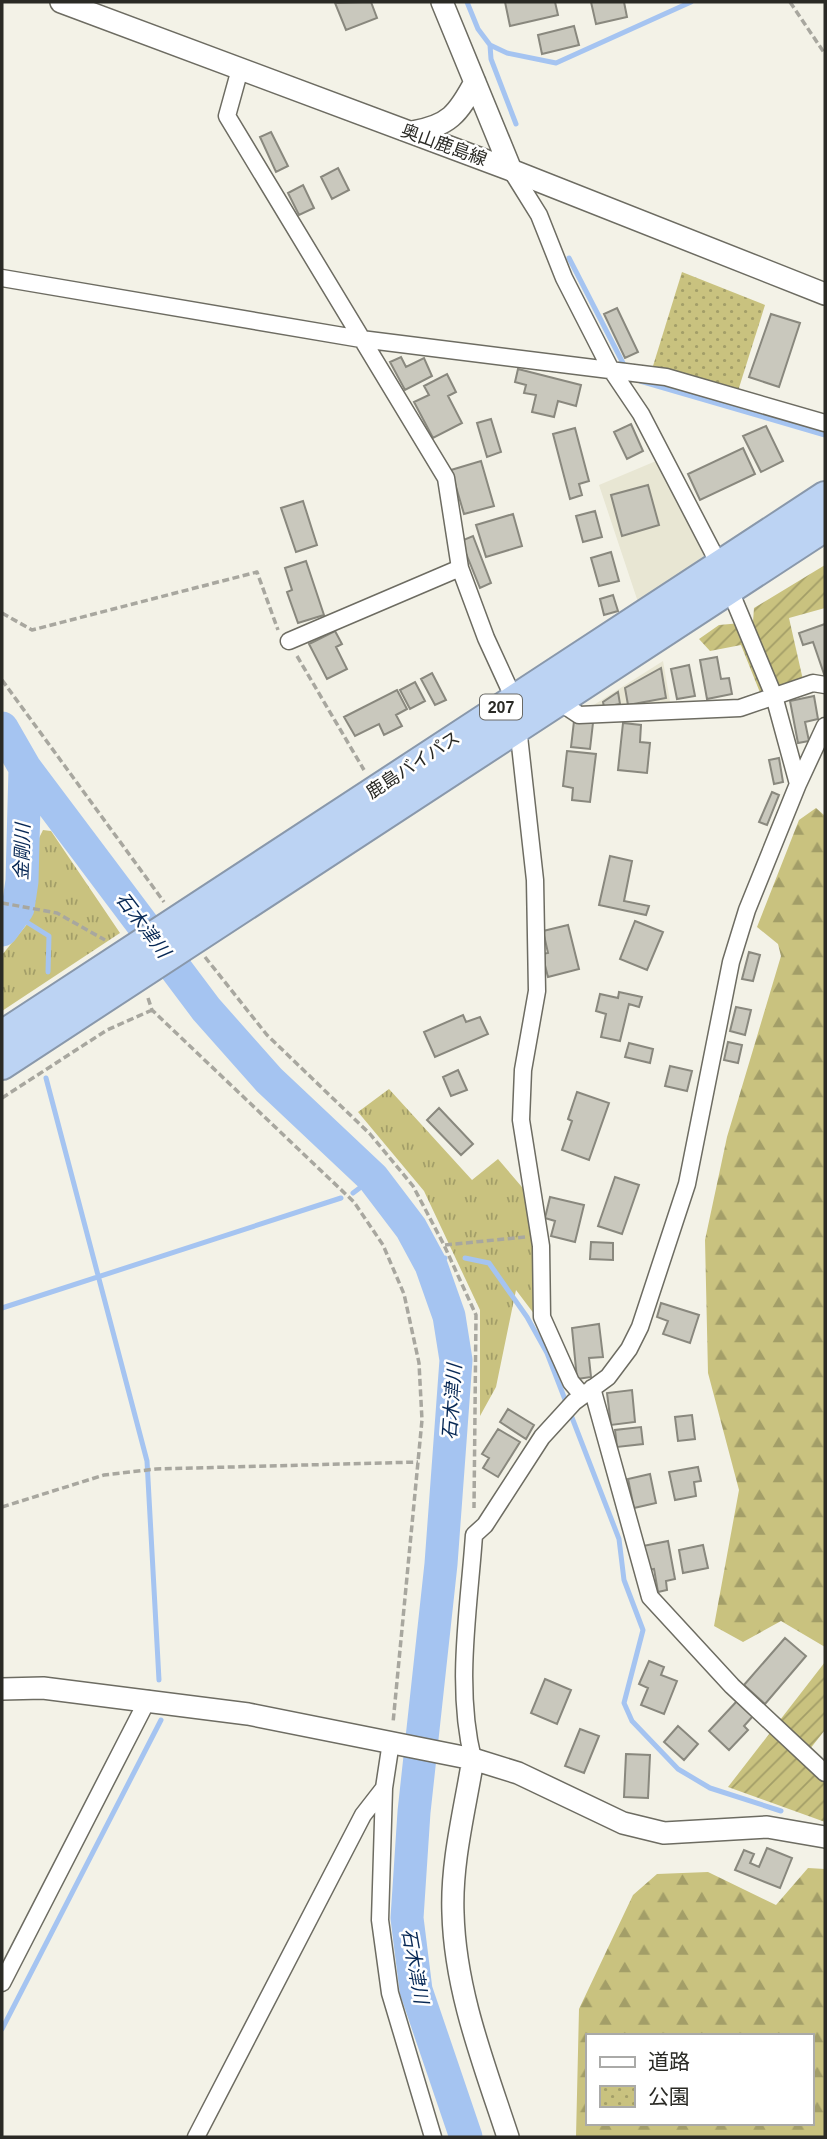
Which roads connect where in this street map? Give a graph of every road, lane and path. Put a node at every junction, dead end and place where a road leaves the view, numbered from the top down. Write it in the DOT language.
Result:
graph roads {
  1 [pos="61,2"];
  2 [pos="442,2"];
  3 [pos="790,2"];
  4 [pos="825,54"];
  5 [pos="240,69"];
  6 [pos="475,82"];
  7 [pos="410,132"];
  8 [pos="511,170"];
  9 [pos="2,278"];
  10 [pos="825,294"];
  11 [pos="361,339"];
  12 [pos="621,370"];
  13 [pos="825,423"];
  14 [pos="825,496"];
  15 [pos="825,527"];
  16 [pos="460,568"];
  17 [pos="723,577"];
  18 [pos="2,613"];
  19 [pos="289,641"];
  20 [pos="2,680"];
  21 [pos="825,685"];
  22 [pos="774,696"];
  23 [pos="514,699"];
  24 [pos="558,701"];
  25 [pos="825,726"];
  26 [pos="518,727"];
  27 [pos="798,784"];
  28 [pos="374,791"];
  29 [pos="2,903"];
  30 [pos="186,931"];
  31 [pos="125,970"];
  32 [pos="152,1010"];
  33 [pos="2,1035"];
  34 [pos="2,1065"];
  35 [pos="2,1098"];
  36 [pos="444,1245"];
  37 [pos="541,1246"];
  38 [pos="583,1395"];
  39 [pos="418,1462"];
  40 [pos="2,1507"];
  41 [pos="474,1535"];
  42 [pos="2,1689"];
  43 [pos="148,1699"];
  44 [pos="393,1743"];
  45 [pos="474,1759"];
  46 [pos="825,1773"];
  47 [pos="384,1788"];
  48 [pos="825,1837"];
  49 [pos="2,1983"];
  50 [pos="196,2137"];
  51 [pos="433,2137"];
  52 [pos="508,2137"];
  1 -- 5 [label="street, 奥山鹿島線"];
  2 -- 6 [label="street"];
  3 -- 4 [label="path"];
  5 -- 7 [label="street, 奥山鹿島線"];
  5 -- 11 [label="street"];
  6 -- 7 [label="street"];
  6 -- 8 [label="street"];
  7 -- 8 [label="street, 奥山鹿島線"];
  8 -- 10 [label="street, 奥山鹿島線"];
  8 -- 12 [label="street"];
  9 -- 11 [label="street"];
  11 -- 12 [label="street"];
  11 -- 16 [label="street"];
  12 -- 13 [label="street"];
  12 -- 17 [label="street"];
  14 -- 17 [label="highway, 鹿島バイパス / 207"];
  15 -- 17 [label="highway, 鹿島バイパス / 207"];
  16 -- 19 [label="street"];
  16 -- 23 [label="street"];
  17 -- 22 [label="street"];
  17 -- 23 [label="highway, 鹿島バイパス / 207"];
  17 -- 24 [label="highway, 鹿島バイパス / 207"];
  18 -- 19 [label="path"];
  19 -- 28 [label="path"];
  20 -- 30 [label="path"];
  21 -- 22 [label="street"];
  22 -- 24 [label="street"];
  22 -- 27 [label="street"];
  23 -- 28 [label="highway, 鹿島バイパス / 207"];
  24 -- 26 [label="highway, 鹿島バイパス / 207"];
  25 -- 27 [label="street"];
  26 -- 30 [label="highway, 鹿島バイパス / 207"];
  26 -- 37 [label="street"];
  27 -- 38 [label="street"];
  28 -- 30 [label="highway, 鹿島バイパス / 207"];
  29 -- 31 [label="path"];
  30 -- 31 [label="highway, 鹿島バイパス / 207"];
  30 -- 36 [label="path"];
  31 -- 32 [label="path"];
  31 -- 33 [label="highway, 鹿島バイパス / 207"];
  31 -- 34 [label="highway, 鹿島バイパス / 207"];
  32 -- 35 [label="path"];
  32 -- 39 [label="path"];
  36 -- 37 [label="path"];
  36 -- 41 [label="path"];
  37 -- 38 [label="street"];
  38 -- 41 [label="street"];
  38 -- 46 [label="street"];
  39 -- 40 [label="path"];
  39 -- 44 [label="path"];
  41 -- 45 [label="street"];
  42 -- 43 [label="street"];
  43 -- 44 [label="street"];
  43 -- 49 [label="street"];
  44 -- 45 [label="street"];
  44 -- 47 [label="street"];
  45 -- 48 [label="street"];
  45 -- 52 [label="street"];
  47 -- 50 [label="street"];
  47 -- 51 [label="street"];
}
